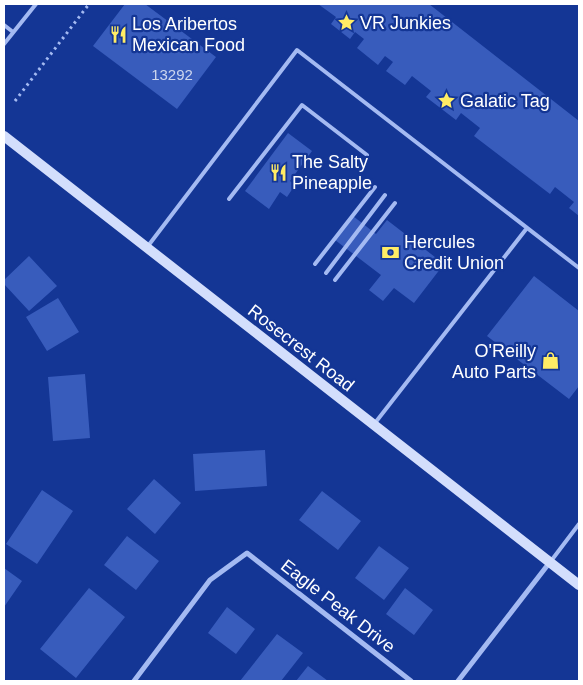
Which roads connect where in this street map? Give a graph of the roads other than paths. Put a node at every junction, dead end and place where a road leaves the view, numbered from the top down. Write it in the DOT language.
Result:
graph roads {
  1 [pos="36,4"];
  2 [pos="4,25"];
  3 [pos="13,32"];
  4 [pos="4,44"];
  5 [pos="4,136"];
  6 [pos="367,155"];
  7 [pos="374,187"];
  8 [pos="385,195"];
  9 [pos="229,199"];
  10 [pos="395,203"];
  11 [pos="527,228"];
  12 [pos="146,248"];
  13 [pos="315,264"];
  14 [pos="579,268"];
  15 [pos="326,272"];
  16 [pos="335,280"];
  17 [pos="374,425"];
  18 [pos="579,524"];
  19 [pos="550,562"];
  20 [pos="579,585"];
  21 [pos="134,681"];
  22 [pos="411,681"];
  23 [pos="458,681"];
  1 -- 3 [label="lane"];
  2 -- 3 [label="lane"];
  3 -- 4 [label="lane"];
  5 -- 12 [label="main road, Rosecrest Road"];
  6 -- 9 [label="lane"];
  7 -- 13 [label="lane"];
  8 -- 15 [label="lane"];
  10 -- 16 [label="lane"];
  11 -- 12 [label="lane"];
  11 -- 14 [label="lane"];
  11 -- 17 [label="lane"];
  12 -- 17 [label="main road, Rosecrest Road"];
  17 -- 19 [label="main road, Rosecrest Road"];
  18 -- 19 [label="lane"];
  19 -- 20 [label="main road, Rosecrest Road"];
  19 -- 23 [label="street"];
  21 -- 22 [label="street, Eagle Peak Drive"];
}
